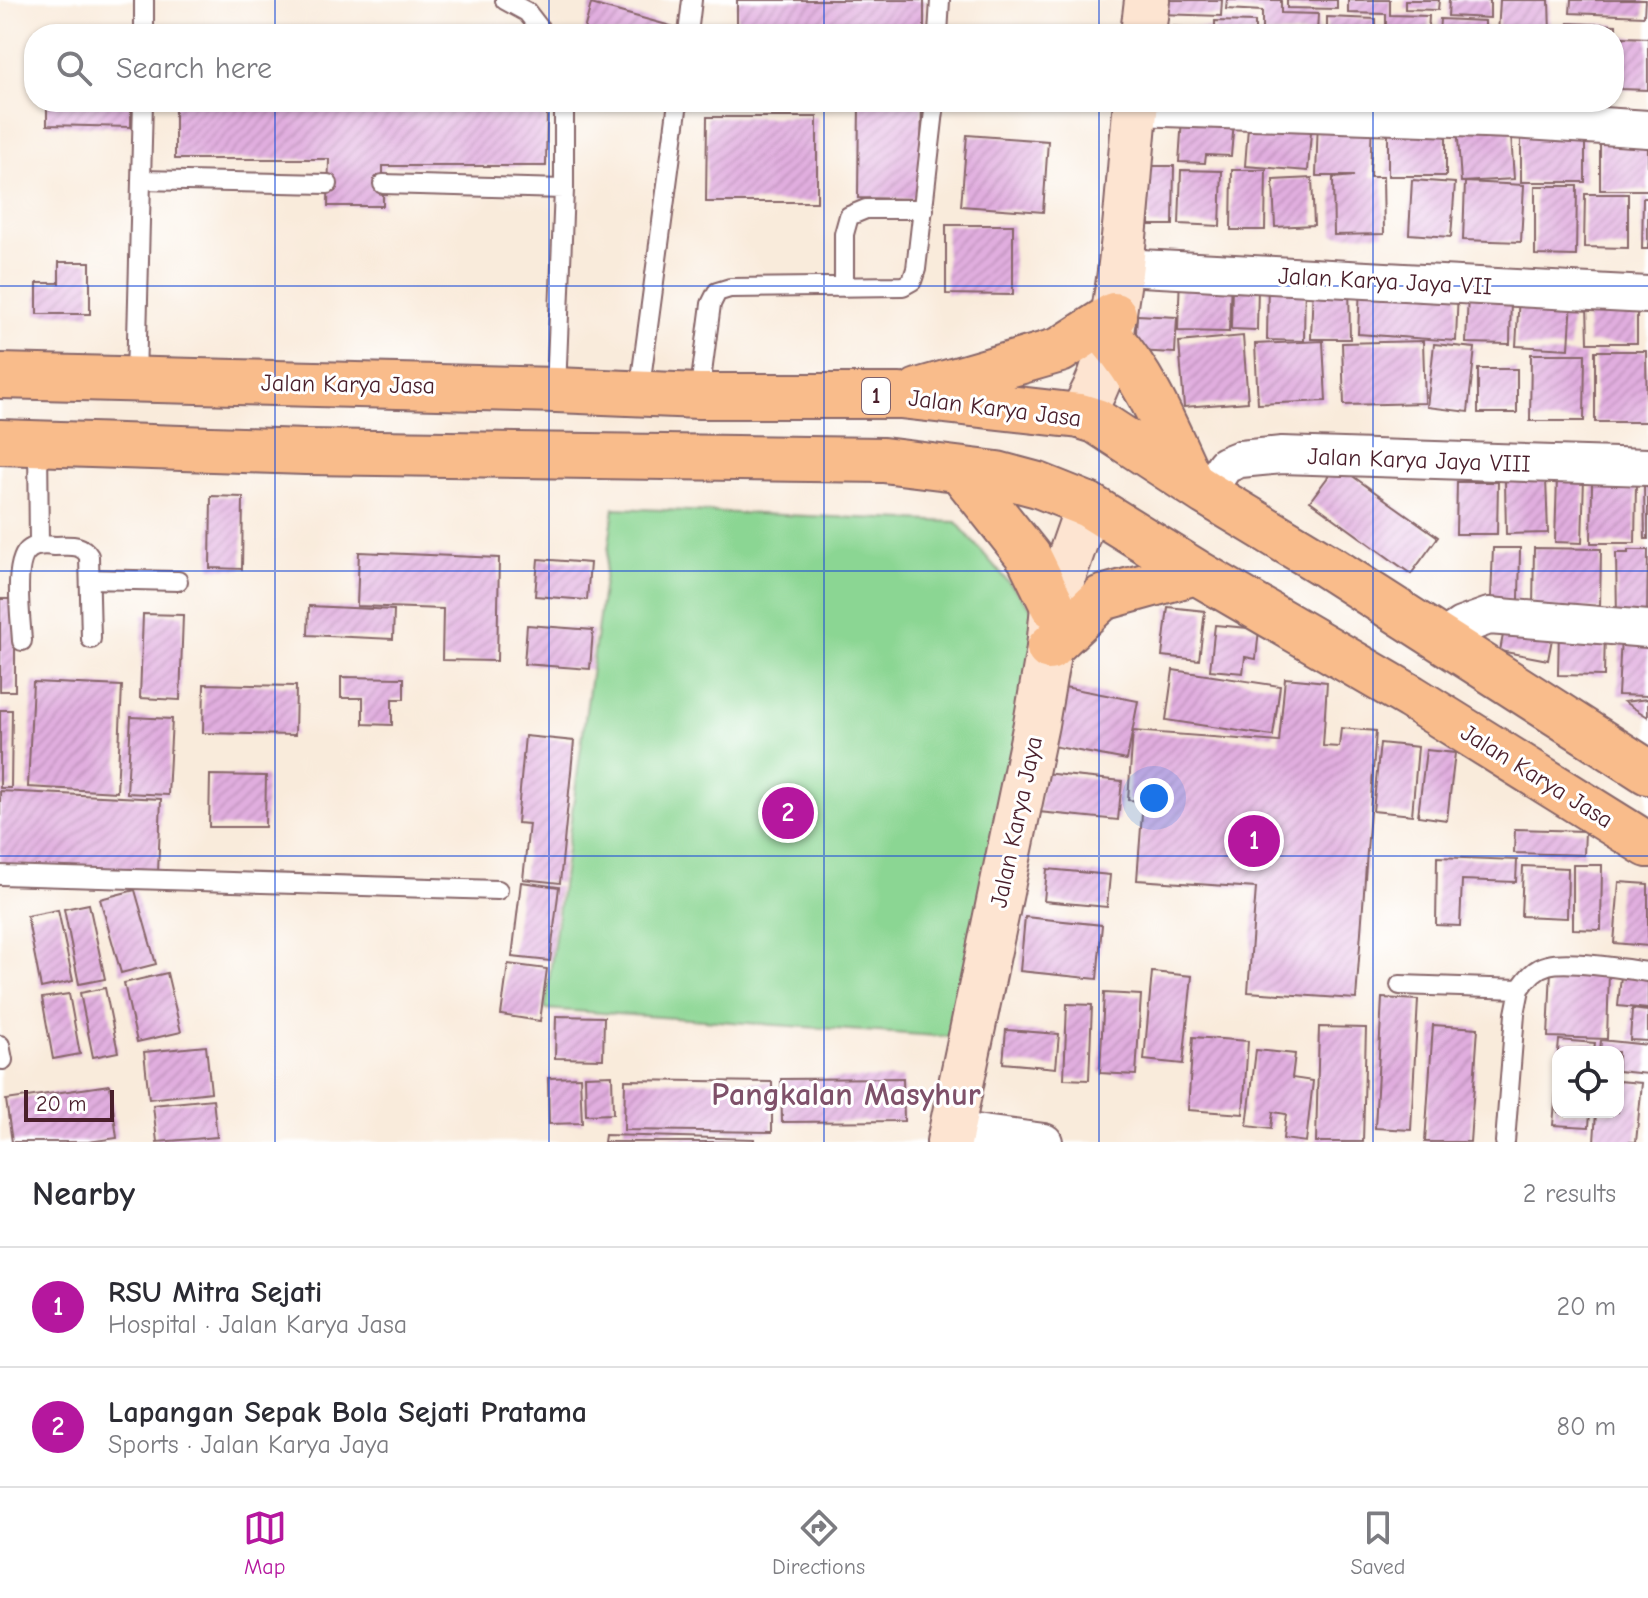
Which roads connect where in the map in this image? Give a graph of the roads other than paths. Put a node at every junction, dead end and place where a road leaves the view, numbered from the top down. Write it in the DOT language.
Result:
graph roads {
  1 [pos="144,0"];
  2 [pos="505,0"];
  3 [pos="692,0"];
  4 [pos="940,0"];
  5 [pos="1147,0"];
  6 [pos="144,24"];
  7 [pos="536,24"];
  8 [pos="689,24"];
  9 [pos="939,24"];
  10 [pos="1144,24"];
  11 [pos="143,112"];
  12 [pos="564,112"];
  13 [pos="677,112"];
  14 [pos="934,112"];
  15 [pos="1134,112"];
  16 [pos="1311,112"];
  17 [pos="1648,129"];
  18 [pos="141,180"];
  19 [pos="328,184"];
  20 [pos="383,184"];
  21 [pos="564,189"];
  22 [pos="924,209"];
  23 [pos="1122,267"];
  24 [pos="844,287"];
  25 [pos="1648,295"];
  26 [pos="1113,328"];
  27 [pos="0,376"];
  28 [pos="136,379"];
  29 [pos="556,390"];
  30 [pos="639,394"];
  31 [pos="699,396"];
  32 [pos="900,396"];
  33 [pos="1080,416"];
  34 [pos="19,443"];
  35 [pos="1648,467"];
  36 [pos="960,470"];
  37 [pos="1198,488"];
  38 [pos="1088,505"];
  39 [pos="39,545"];
  40 [pos="0,571"];
  41 [pos="19,572"];
  42 [pos="1196,572"];
  43 [pos="90,579"];
  44 [pos="178,581"];
  45 [pos="1051,627"];
  46 [pos="1648,629"];
  47 [pos="91,639"];
  48 [pos="22,641"];
  49 [pos="1439,641"];
  50 [pos="1648,772"];
  51 [pos="1648,845"];
  52 [pos="0,875"];
  53 [pos="498,890"];
  54 [pos="1648,972"];
  55 [pos="1400,985"];
  56 [pos="1520,989"];
  57 [pos="951,1136"];
  58 [pos="1044,1142"];
  59 [pos="1505,1142"];
  1 -- 6 [label="lane"];
  2 -- 7 [label="lane"];
  3 -- 8 [label="lane"];
  4 -- 9 [label="lane"];
  5 -- 10 [label="main road"];
  11 -- 18 [label="lane"];
  12 -- 21 [label="lane"];
  13 -- 30 [label="lane"];
  14 -- 22 [label="lane"];
  15 -- 23 [label="main road"];
  16 -- 17 [label="street"];
  18 -- 19 [label="lane"];
  18 -- 28 [label="lane"];
  20 -- 21 [label="lane"];
  21 -- 29 [label="lane"];
  22 -- 24 [label="lane"];
  22 -- 24 [label="lane"];
  23 -- 25 [label="street, Jalan Karya Jaya VII"];
  23 -- 26 [label="main road"];
  24 -- 31 [label="lane"];
  26 -- 32 [label="highway"];
  26 -- 33 [label="main road"];
  26 -- 37 [label="highway"];
  27 -- 28 [label="highway, Jalan Karya Jasa / 1"];
  28 -- 29 [label="highway, Jalan Karya Jasa / 1"];
  29 -- 30 [label="highway, Jalan Karya Jasa / 1"];
  30 -- 31 [label="highway, Jalan Karya Jasa / 1"];
  31 -- 32 [label="highway, Jalan Karya Jasa / 1"];
  32 -- 33 [label="highway, Jalan Karya Jasa / 1"];
  33 -- 37 [label="highway, Jalan Karya Jasa / 1"];
  34 -- 36 [label="highway, Jalan Karya Jasa"];
  34 -- 39 [label="lane"];
  35 -- 37 [label="street, Jalan Karya Jaya VIII"];
  36 -- 38 [label="highway, Jalan Karya Jasa"];
  36 -- 45 [label="highway"];
  37 -- 49 [label="highway, Jalan Karya Jasa / 1"];
  38 -- 42 [label="highway, Jalan Karya Jasa"];
  38 -- 45 [label="main road, Jalan Karya Jaya"];
  39 -- 41 [label="lane"];
  39 -- 43 [label="lane"];
  40 -- 41 [label="lane"];
  41 -- 48 [label="lane"];
  42 -- 45 [label="highway"];
  42 -- 51 [label="highway, Jalan Karya Jasa"];
  43 -- 44 [label="lane"];
  43 -- 47 [label="lane"];
  45 -- 57 [label="main road, Jalan Karya Jaya"];
  46 -- 49 [label="street"];
  49 -- 50 [label="highway, Jalan Karya Jasa / 1"];
  52 -- 53 [label="lane"];
  54 -- 56 [label="lane"];
  55 -- 56 [label="lane"];
  56 -- 59 [label="lane"];
  57 -- 58 [label="street"];
}
